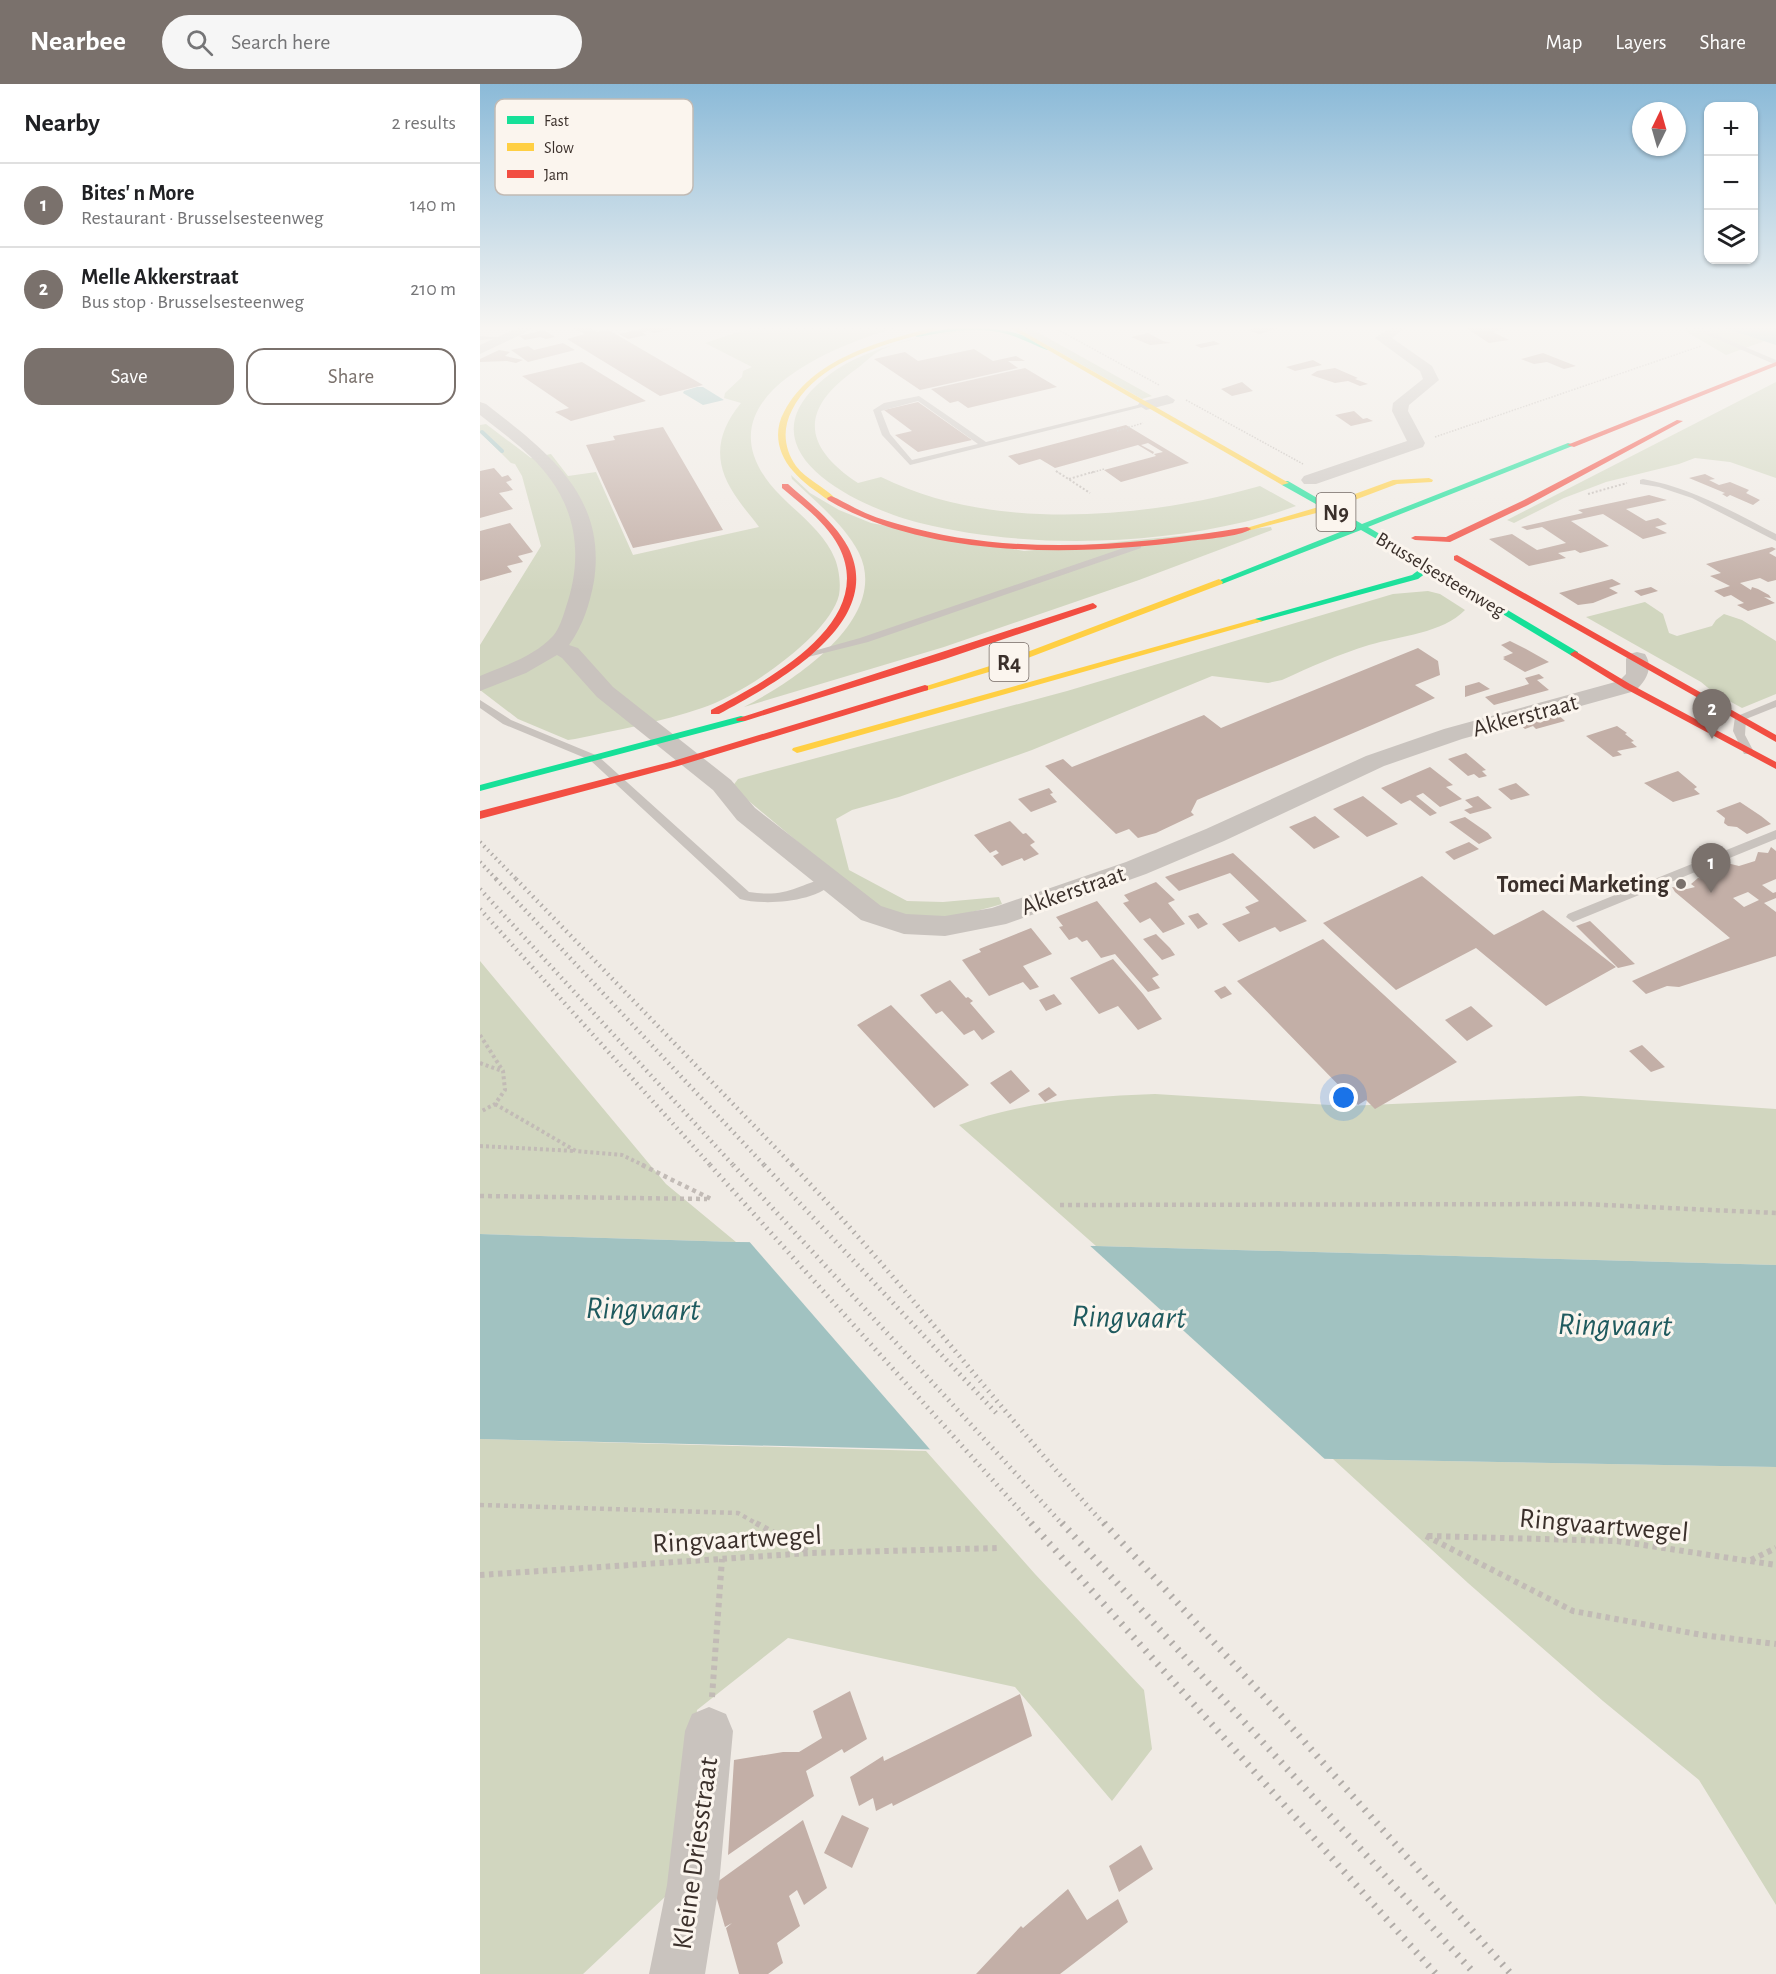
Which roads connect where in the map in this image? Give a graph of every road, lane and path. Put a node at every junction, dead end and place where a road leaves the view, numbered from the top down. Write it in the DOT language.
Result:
graph roads {
  1 [pos="491,416"];
  2 [pos="784,416"];
  3 [pos="879,416"];
  4 [pos="945,416"];
  5 [pos="1101,416"];
  6 [pos="1166,416"];
  7 [pos="1403,416"];
  8 [pos="1496,416"];
  9 [pos="1645,416"];
  10 [pos="1688,416"];
  11 [pos="1137,427"];
  12 [pos="1118,431"];
  13 [pos="1417,443"];
  14 [pos="985,445"];
  15 [pos="1242,458"];
  16 [pos="1104,469"];
  17 [pos="1056,471"];
  18 [pos="778,477"];
  19 [pos="1305,477"];
  20 [pos="1435,478"];
  21 [pos="1068,479"];
  22 [pos="1643,482"];
  23 [pos="1407,484"];
  24 [pos="1090,493"];
  25 [pos="1584,495"];
  26 [pos="1302,529"];
  27 [pos="1405,532"];
  28 [pos="1776,538"];
  29 [pos="1141,544"];
  30 [pos="1444,544"];
  31 [pos="1429,566"];
  32 [pos="1106,602"];
  33 [pos="556,647"];
  34 [pos="805,655"];
  35 [pos="1633,674"];
  36 [pos="480,684"];
  37 [pos="480,703"];
  38 [pos="1776,703"];
  39 [pos="1738,722"];
  40 [pos="1776,739"];
  41 [pos="1776,745"];
  42 [pos="1748,752"];
  43 [pos="778,755"];
  44 [pos="606,758"];
  45 [pos="1776,766"];
  46 [pos="723,769"];
  47 [pos="689,777"];
  48 [pos="645,787"];
  49 [pos="480,788"];
  50 [pos="534,802"];
  51 [pos="480,815"];
  52 [pos="1776,834"];
  53 [pos="828,880"];
  54 [pos="1573,917"];
  55 [pos="480,1035"];
  56 [pos="480,1063"];
  57 [pos="503,1071"];
  58 [pos="495,1104"];
  59 [pos="480,1112"];
  60 [pos="480,1146"];
  61 [pos="576,1151"];
  62 [pos="480,1196"];
  63 [pos="1060,1205"];
  64 [pos="1776,1214"];
  65 [pos="480,1505"];
  66 [pos="998,1548"];
  67 [pos="1776,1548"];
  68 [pos="810,1553"];
  69 [pos="722,1559"];
  70 [pos="1750,1560"];
  71 [pos="1776,1566"];
  72 [pos="480,1575"];
  73 [pos="1776,1644"];
  74 [pos="709,1731"];
  75 [pos="677,1974"];
  1 -- 33 [label="street"];
  2 -- 29 [label="main road"];
  3 -- 14 [label="lane"];
  4 -- 14 [label="lane"];
  5 -- 14 [label="lane"];
  6 -- 15 [label="main road, Brusselsesteenweg / N9"];
  7 -- 13 [label="street"];
  8 -- 13 [label="path"];
  9 -- 50 [label="main road, R4"];
  10 -- 30 [label="main road"];
  11 -- 12 [label="path"];
  13 -- 19 [label="street"];
  15 -- 27 [label="main road"];
  15 -- 31 [label="main road, Brusselsesteenweg / N9"];
  16 -- 21 [label="path"];
  17 -- 21 [label="path"];
  18 -- 34 [label="main road"];
  19 -- 27 [label="main road, Brusselsesteenweg / N9"];
  20 -- 23 [label="main road"];
  21 -- 24 [label="path"];
  22 -- 25 [label="path"];
  22 -- 28 [label="lane"];
  23 -- 26 [label="main road"];
  23 -- 29 [label="main road"];
  27 -- 30 [label="main road"];
  29 -- 34 [label="lane"];
  30 -- 31 [label="main road"];
  30 -- 35 [label="main road, Brusselsesteenweg"];
  31 -- 35 [label="main road, Brusselsesteenweg / N9"];
  31 -- 43 [label="main road"];
  32 -- 44 [label="main road, R4"];
  33 -- 36 [label="street"];
  33 -- 53 [label="street, Akkerstraat"];
  34 -- 44 [label="main road"];
  35 -- 39 [label="main road, Brusselsesteenweg"];
  35 -- 39 [label="main road"];
  35 -- 42 [label="main road, Brusselsesteenweg"];
  35 -- 53 [label="street, Akkerstraat"];
  37 -- 53 [label="lane"];
  38 -- 39 [label="lane"];
  39 -- 40 [label="main road, Brusselsesteenweg"];
  39 -- 41 [label="main road"];
  39 -- 42 [label="lane"];
  42 -- 45 [label="main road, Brusselsesteenweg"];
  44 -- 49 [label="main road, R4"];
  46 -- 47 [label="main road"];
  48 -- 50 [label="main road"];
  50 -- 51 [label="main road, R4"];
  52 -- 54 [label="lane"];
  55 -- 57 [label="path"];
  56 -- 57 [label="path"];
  57 -- 58 [label="path"];
  58 -- 59 [label="path"];
  58 -- 61 [label="path"];
  60 -- 61 [label="path"];
  61 -- 62 [label="path"];
  63 -- 64 [label="path"];
  65 -- 68 [label="path"];
  66 -- 68 [label="path, Ringvaartwegel"];
  67 -- 70 [label="path"];
  68 -- 69 [label="path, Ringvaartwegel"];
  69 -- 72 [label="path, Ringvaartwegel"];
  69 -- 74 [label="path"];
  70 -- 71 [label="path, Ringvaartwegel"];
  70 -- 73 [label="path, Ringvaartwegel"];
  74 -- 75 [label="street, Kleine Driesstraat"];
}
